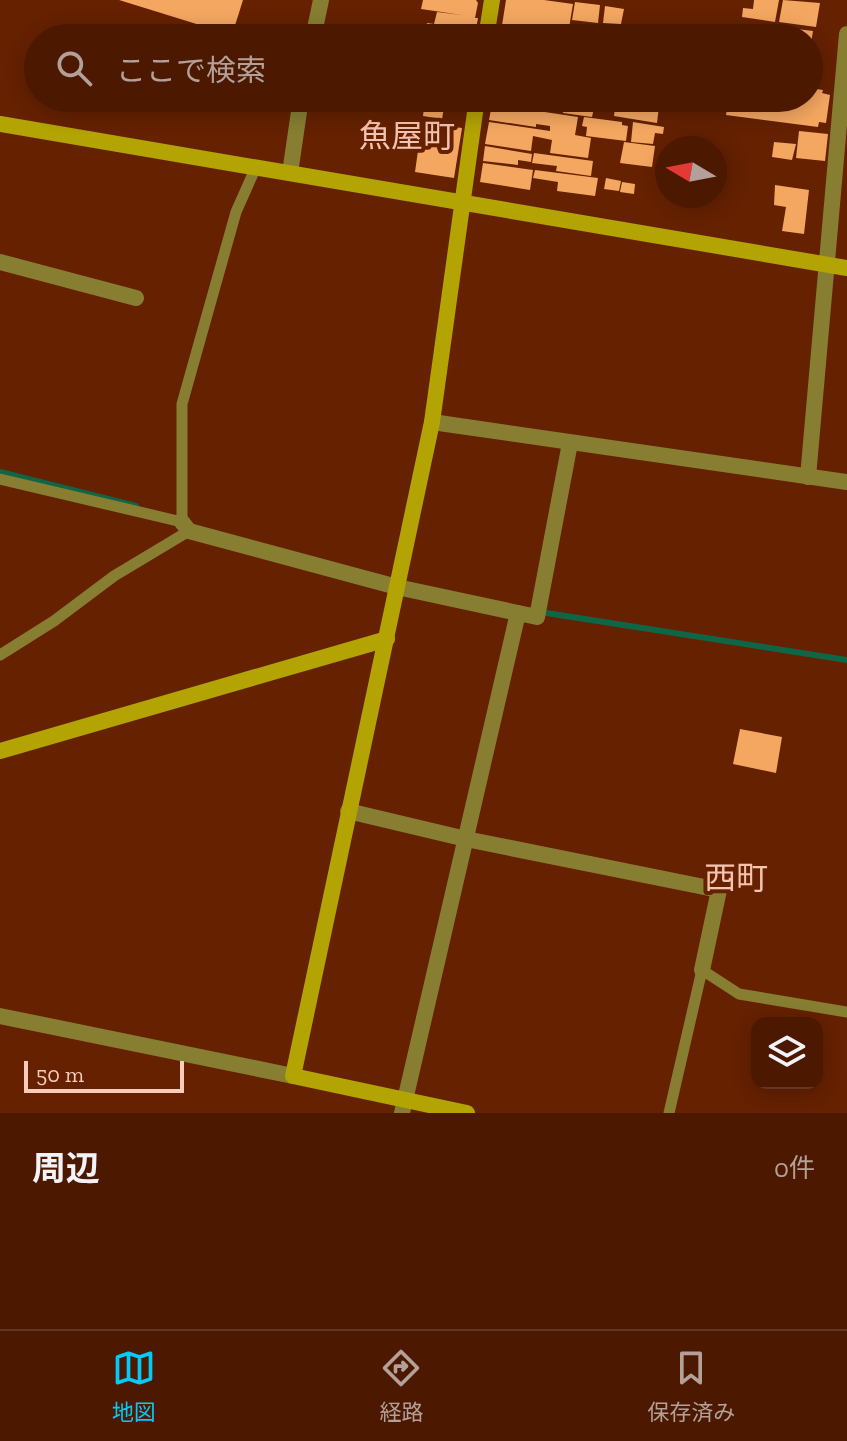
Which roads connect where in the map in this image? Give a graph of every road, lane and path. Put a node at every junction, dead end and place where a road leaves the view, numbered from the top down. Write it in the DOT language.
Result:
graph roads {
  1 [pos="321,0"];
  2 [pos="492,0"];
  3 [pos="316,24"];
  4 [pos="488,24"];
  5 [pos="847,34"];
  6 [pos="299,112"];
  7 [pos="475,112"];
  8 [pos="0,124"];
  9 [pos="256,167"];
  10 [pos="290,173"];
  11 [pos="462,201"];
  12 [pos="0,262"];
  13 [pos="828,265"];
  14 [pos="847,268"];
  15 [pos="136,298"];
  16 [pos="432,422"];
  17 [pos="570,443"];
  18 [pos="808,477"];
  19 [pos="0,479"];
  20 [pos="847,482"];
  21 [pos="186,527"];
  22 [pos="397,587"];
  23 [pos="518,613"];
  24 [pos="387,639"];
  25 [pos="0,655"];
  26 [pos="0,751"];
  27 [pos="348,811"];
  28 [pos="466,839"];
  29 [pos="702,970"];
  30 [pos="847,1012"];
  31 [pos="0,1016"];
  32 [pos="293,1076"];
  33 [pos="403,1106"];
  34 [pos="467,1113"];
  35 [pos="669,1113"];
  1 -- 3 [label="street"];
  2 -- 4 [label="street"];
  5 -- 13 [label="street"];
  6 -- 10 [label="street"];
  7 -- 11 [label="street"];
  8 -- 9 [label="street"];
  9 -- 10 [label="street"];
  9 -- 21 [label="lane"];
  10 -- 11 [label="street"];
  11 -- 13 [label="street"];
  11 -- 16 [label="street"];
  12 -- 15 [label="street"];
  13 -- 14 [label="street"];
  13 -- 18 [label="street"];
  16 -- 17 [label="street"];
  16 -- 22 [label="street"];
  17 -- 18 [label="street"];
  17 -- 23 [label="street"];
  18 -- 20 [label="street"];
  19 -- 21 [label="lane"];
  21 -- 22 [label="street"];
  21 -- 25 [label="lane"];
  22 -- 23 [label="street"];
  22 -- 24 [label="street"];
  23 -- 28 [label="street"];
  24 -- 26 [label="street"];
  24 -- 27 [label="street"];
  27 -- 28 [label="street"];
  27 -- 32 [label="street"];
  28 -- 29 [label="street"];
  28 -- 33 [label="street"];
  29 -- 30 [label="lane"];
  29 -- 35 [label="lane"];
  31 -- 32 [label="street"];
  32 -- 33 [label="street"];
  33 -- 34 [label="street"];
}
